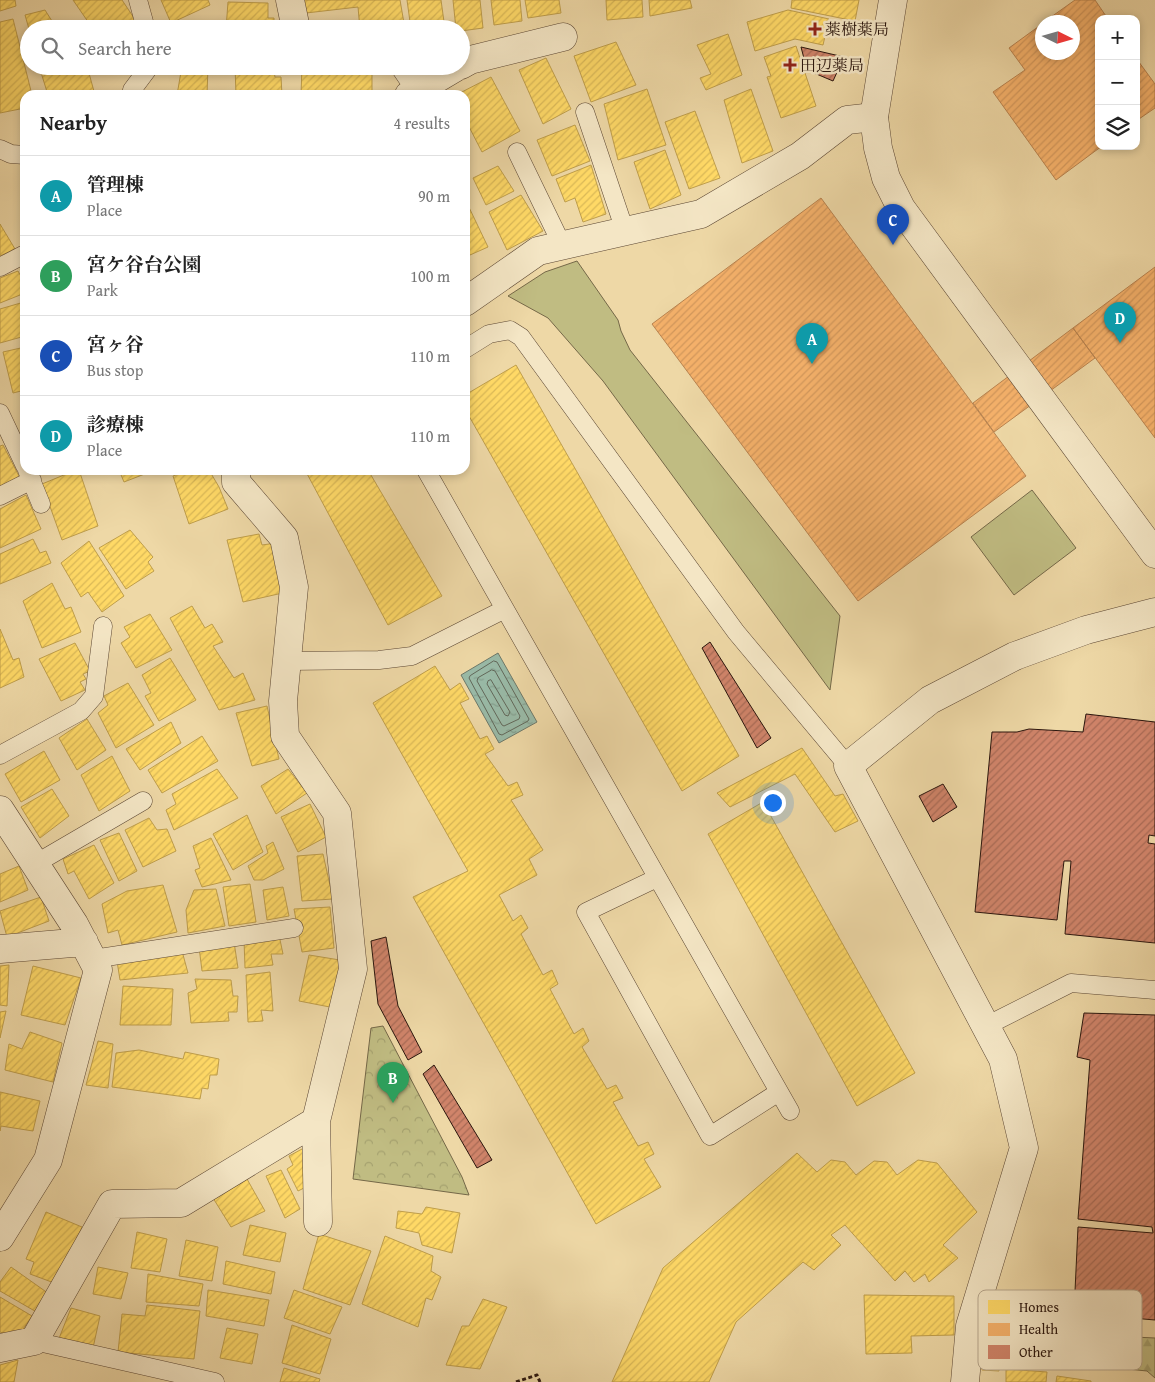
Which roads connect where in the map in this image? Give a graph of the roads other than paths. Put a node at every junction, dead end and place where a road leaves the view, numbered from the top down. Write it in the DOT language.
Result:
graph roads {
  1 [pos="138,0"];
  2 [pos="290,0"];
  3 [pos="893,0"];
  4 [pos="144,20"];
  5 [pos="294,20"];
  6 [pos="563,37"];
  7 [pos="470,60"];
  8 [pos="143,75"];
  9 [pos="433,75"];
  10 [pos="411,83"];
  11 [pos="132,90"];
  12 [pos="585,112"];
  13 [pos="874,117"];
  14 [pos="0,149"];
  15 [pos="517,152"];
  16 [pos="20,155"];
  17 [pos="625,231"];
  18 [pos="562,245"];
  19 [pos="20,256"];
  20 [pos="0,266"];
  21 [pos="470,299"];
  22 [pos="470,346"];
  23 [pos="0,413"];
  24 [pos="20,455"];
  25 [pos="24,475"];
  26 [pos="29,475"];
  27 [pos="236,475"];
  28 [pos="429,475"];
  29 [pos="0,496"];
  30 [pos="41,504"];
  31 [pos="1155,554"];
  32 [pos="505,609"];
  33 [pos="1155,612"];
  34 [pos="103,626"];
  35 [pos="288,662"];
  36 [pos="0,756"];
  37 [pos="848,766"];
  38 [pos="143,801"];
  39 [pos="0,810"];
  40 [pos="35,864"];
  41 [pos="657,878"];
  42 [pos="294,928"];
  43 [pos="0,950"];
  44 [pos="88,951"];
  45 [pos="1155,990"];
  46 [pos="986,1026"];
  47 [pos="779,1092"];
  48 [pos="790,1111"];
  49 [pos="316,1121"];
  50 [pos="318,1222"];
  51 [pos="0,1237"];
  52 [pos="981,1290"];
  53 [pos="978,1300"];
  54 [pos="34,1341"];
  55 [pos="0,1348"];
  56 [pos="171,1377"];
  57 [pos="215,1382"];
  58 [pos="965,1382"];
  1 -- 4 [label="lane"];
  2 -- 5 [label="street"];
  3 -- 13 [label="street"];
  6 -- 7 [label="street"];
  8 -- 11 [label="lane"];
  9 -- 10 [label="street"];
  12 -- 17 [label="lane"];
  13 -- 17 [label="street"];
  13 -- 31 [label="street"];
  14 -- 16 [label="lane"];
  15 -- 18 [label="lane"];
  17 -- 18 [label="street"];
  18 -- 21 [label="street"];
  19 -- 20 [label="lane"];
  22 -- 37 [label="lane"];
  23 -- 24 [label="lane"];
  25 -- 29 [label="lane"];
  26 -- 30 [label="lane"];
  27 -- 35 [label="street"];
  28 -- 32 [label="lane"];
  32 -- 35 [label="lane"];
  32 -- 41 [label="lane"];
  33 -- 37 [label="street"];
  34 -- 36 [label="lane"];
  35 -- 49 [label="street"];
  37 -- 46 [label="street"];
  38 -- 40 [label="lane"];
  39 -- 40 [label="street"];
  40 -- 44 [label="street"];
  41 -- 47 [label="lane"];
  41 -- 47 [label="lane"];
  42 -- 44 [label="lane"];
  43 -- 44 [label="street"];
  44 -- 51 [label="street"];
  45 -- 46 [label="lane"];
  46 -- 52 [label="street"];
  47 -- 48 [label="lane"];
  49 -- 50 [label="street"];
  49 -- 54 [label="street"];
  53 -- 58 [label="street"];
  54 -- 55 [label="street"];
  54 -- 56 [label="lane"];
  56 -- 57 [label="lane"];
}
